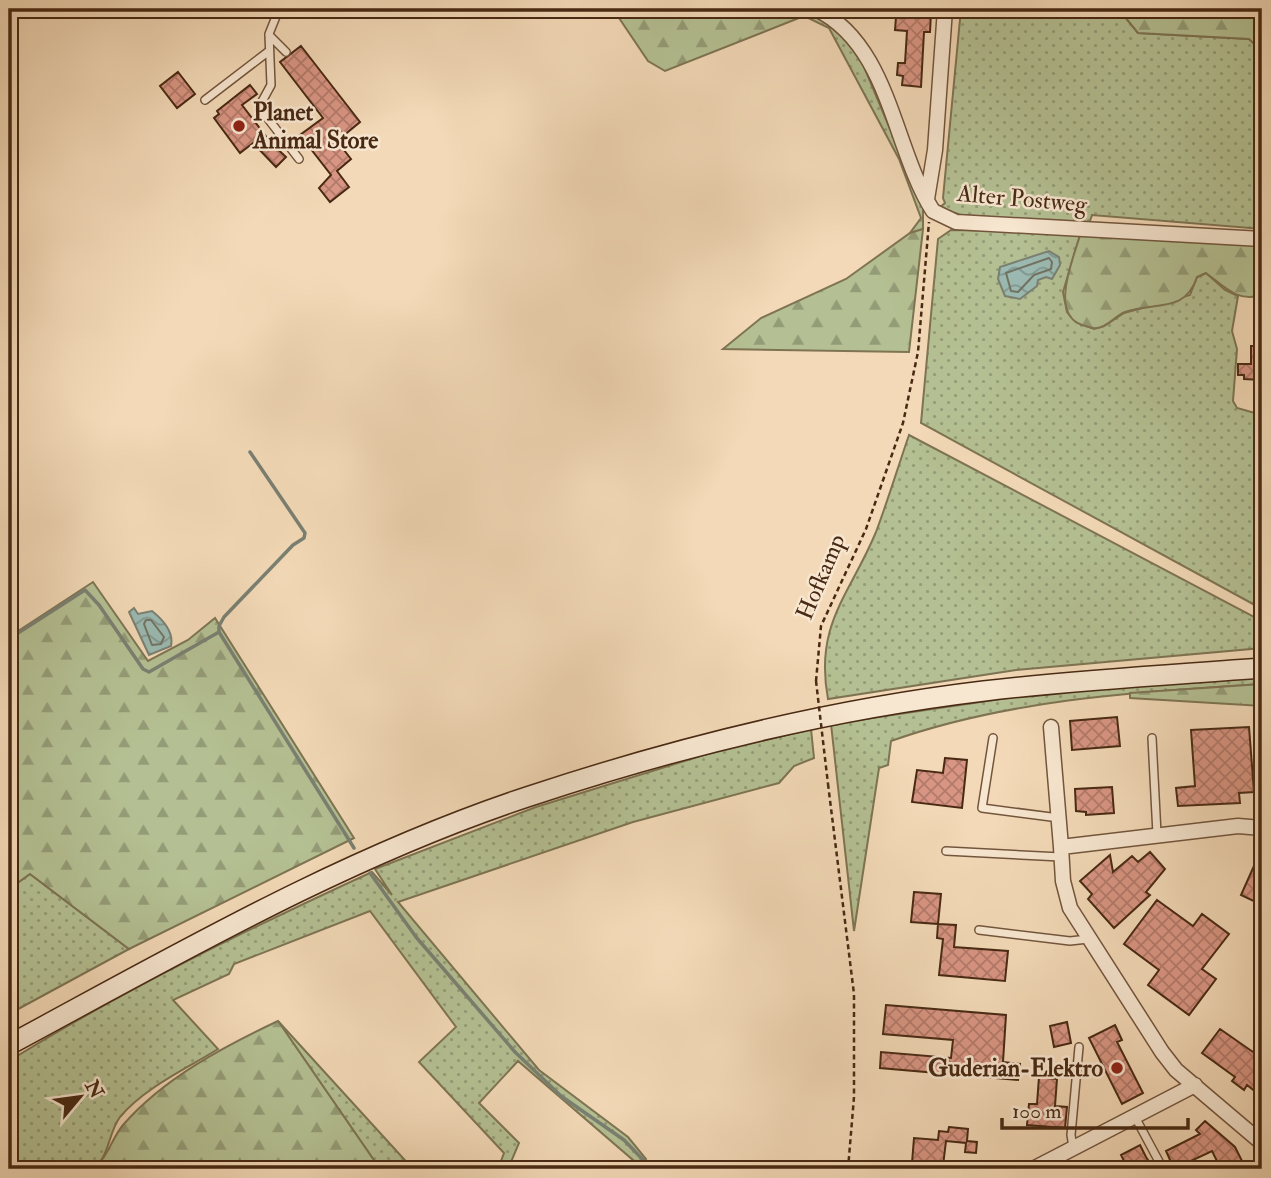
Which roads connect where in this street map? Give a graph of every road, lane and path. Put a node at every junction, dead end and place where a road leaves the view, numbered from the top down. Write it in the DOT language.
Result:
graph roads {
  1 [pos="279,9"];
  2 [pos="816,9"];
  3 [pos="945,9"];
  4 [pos="268,34"];
  5 [pos="269,51"];
  6 [pos="286,52"];
  7 [pos="205,100"];
  8 [pos="299,159"];
  9 [pos="927,201"];
  10 [pos="1262,239"];
  11 [pos="1262,668"];
  12 [pos="1051,727"];
  13 [pos="993,738"];
  14 [pos="1152,738"];
  15 [pos="1059,818"];
  16 [pos="1262,828"];
  17 [pos="1157,834"];
  18 [pos="946,851"];
  19 [pos="1061,852"];
  20 [pos="979,930"];
  21 [pos="1088,940"];
  22 [pos="9,1045"];
  23 [pos="1079,1047"];
  24 [pos="1195,1085"];
  25 [pos="1134,1115"];
  26 [pos="1262,1143"];
  27 [pos="1073,1147"];
  28 [pos="1040,1167"];
  29 [pos="848,1169"];
  30 [pos="1163,1169"];
  1 -- 4 [label="lane"];
  2 -- 9 [label="street, Alter Postweg"];
  3 -- 9 [label="street"];
  4 -- 5 [label="lane"];
  4 -- 6 [label="lane"];
  5 -- 7 [label="lane"];
  5 -- 8 [label="lane"];
  9 -- 10 [label="street, Alter Postweg"];
  9 -- 29 [label="path, Hofkamp, bridge"];
  11 -- 22 [label="main road"];
  12 -- 15 [label="street"];
  13 -- 15 [label="lane"];
  14 -- 17 [label="lane"];
  15 -- 19 [label="street"];
  16 -- 17 [label="street"];
  17 -- 19 [label="street"];
  18 -- 19 [label="lane"];
  19 -- 21 [label="street"];
  20 -- 21 [label="lane"];
  21 -- 24 [label="street"];
  23 -- 27 [label="lane"];
  24 -- 25 [label="street"];
  24 -- 26 [label="street"];
  25 -- 27 [label="street"];
  25 -- 30 [label="lane"];
  27 -- 28 [label="street"];
}
